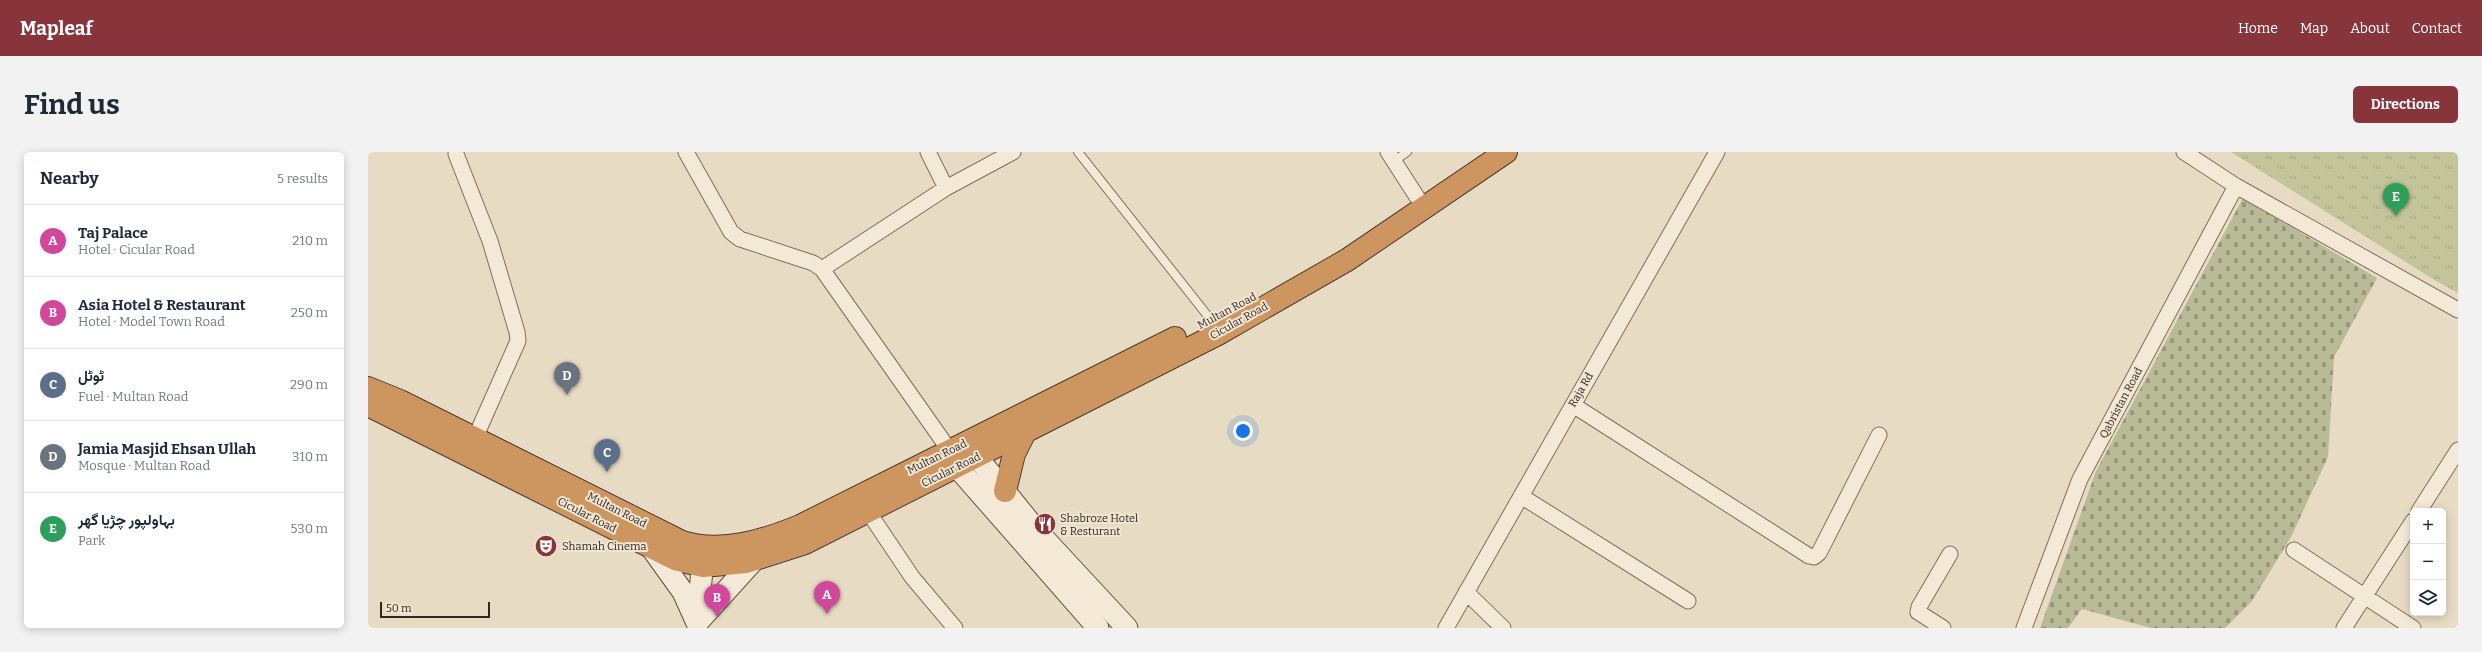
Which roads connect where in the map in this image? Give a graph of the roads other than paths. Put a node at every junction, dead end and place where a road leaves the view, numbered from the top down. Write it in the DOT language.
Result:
graph roads {
  1 [pos="686,152"];
  2 [pos="928,152"];
  3 [pos="1013,152"];
  4 [pos="1078,152"];
  5 [pos="1407,152"];
  6 [pos="1482,152"];
  7 [pos="1506,152"];
  8 [pos="1717,152"];
  9 [pos="2184,152"];
  10 [pos="456,154"];
  11 [pos="1391,156"];
  12 [pos="2236,186"];
  13 [pos="946,188"];
  14 [pos="1418,197"];
  15 [pos="822,269"];
  16 [pos="2458,310"];
  17 [pos="1214,327"];
  18 [pos="368,388"];
  19 [pos="368,405"];
  20 [pos="1573,405"];
  21 [pos="1024,434"];
  22 [pos="1879,435"];
  23 [pos="475,438"];
  24 [pos="2458,450"];
  25 [pos="977,457"];
  26 [pos="954,459"];
  27 [pos="1005,491"];
  28 [pos="1521,496"];
  29 [pos="2421,508"];
  30 [pos="867,510"];
  31 [pos="2410,526"];
  32 [pos="650,546"];
  33 [pos="2294,550"];
  34 [pos="1950,554"];
  35 [pos="704,556"];
  36 [pos="754,560"];
  37 [pos="1466,592"];
  38 [pos="2365,596"];
  39 [pos="1688,601"];
  40 [pos="697,625"];
  41 [pos="954,628"];
  42 [pos="1098,628"];
  43 [pos="1127,628"];
  44 [pos="1446,628"];
  45 [pos="1503,628"];
  46 [pos="1942,628"];
  47 [pos="2024,628"];
  48 [pos="2344,628"];
  49 [pos="2413,628"];
  1 -- 15 [label="street"];
  2 -- 13 [label="street"];
  3 -- 13 [label="street"];
  4 -- 17 [label="lane"];
  5 -- 11 [label="lane"];
  6 -- 14 [label="highway, Multan Road"];
  7 -- 17 [label="highway, Cicular Road"];
  8 -- 20 [label="street, Raja Rd"];
  9 -- 12 [label="street"];
  10 -- 23 [label="street"];
  11 -- 14 [label="street"];
  12 -- 16 [label="street"];
  12 -- 47 [label="street, Qabristan Road"];
  13 -- 15 [label="street"];
  14 -- 17 [label="highway, Multan Road"];
  15 -- 26 [label="street"];
  17 -- 21 [label="highway, Cicular Road"];
  17 -- 26 [label="highway, Multan Road"];
  18 -- 23 [label="highway, Multan Road"];
  19 -- 32 [label="highway, Cicular Road"];
  20 -- 22 [label="street"];
  20 -- 28 [label="street, Raja Rd"];
  21 -- 25 [label="highway, Cicular Road"];
  21 -- 27 [label="highway"];
  23 -- 35 [label="highway, Multan Road"];
  24 -- 29 [label="street"];
  25 -- 26 [label="highway, Cicular Road"];
  25 -- 27 [label="main road"];
  26 -- 30 [label="highway, Cicular Road"];
  26 -- 35 [label="highway, Multan Road"];
  26 -- 42 [label="main road"];
  27 -- 43 [label="main road"];
  28 -- 37 [label="street, Raja Rd"];
  28 -- 39 [label="street"];
  30 -- 36 [label="highway, Cicular Road"];
  30 -- 41 [label="street"];
  31 -- 38 [label="street"];
  32 -- 35 [label="highway, Cicular Road"];
  32 -- 40 [label="main road"];
  33 -- 38 [label="street"];
  34 -- 46 [label="street"];
  35 -- 36 [label="highway, Cicular Road"];
  35 -- 40 [label="main road"];
  36 -- 40 [label="main road"];
  37 -- 44 [label="street, Raja Rd"];
  37 -- 45 [label="street"];
  38 -- 48 [label="street"];
  38 -- 49 [label="street"];
}
